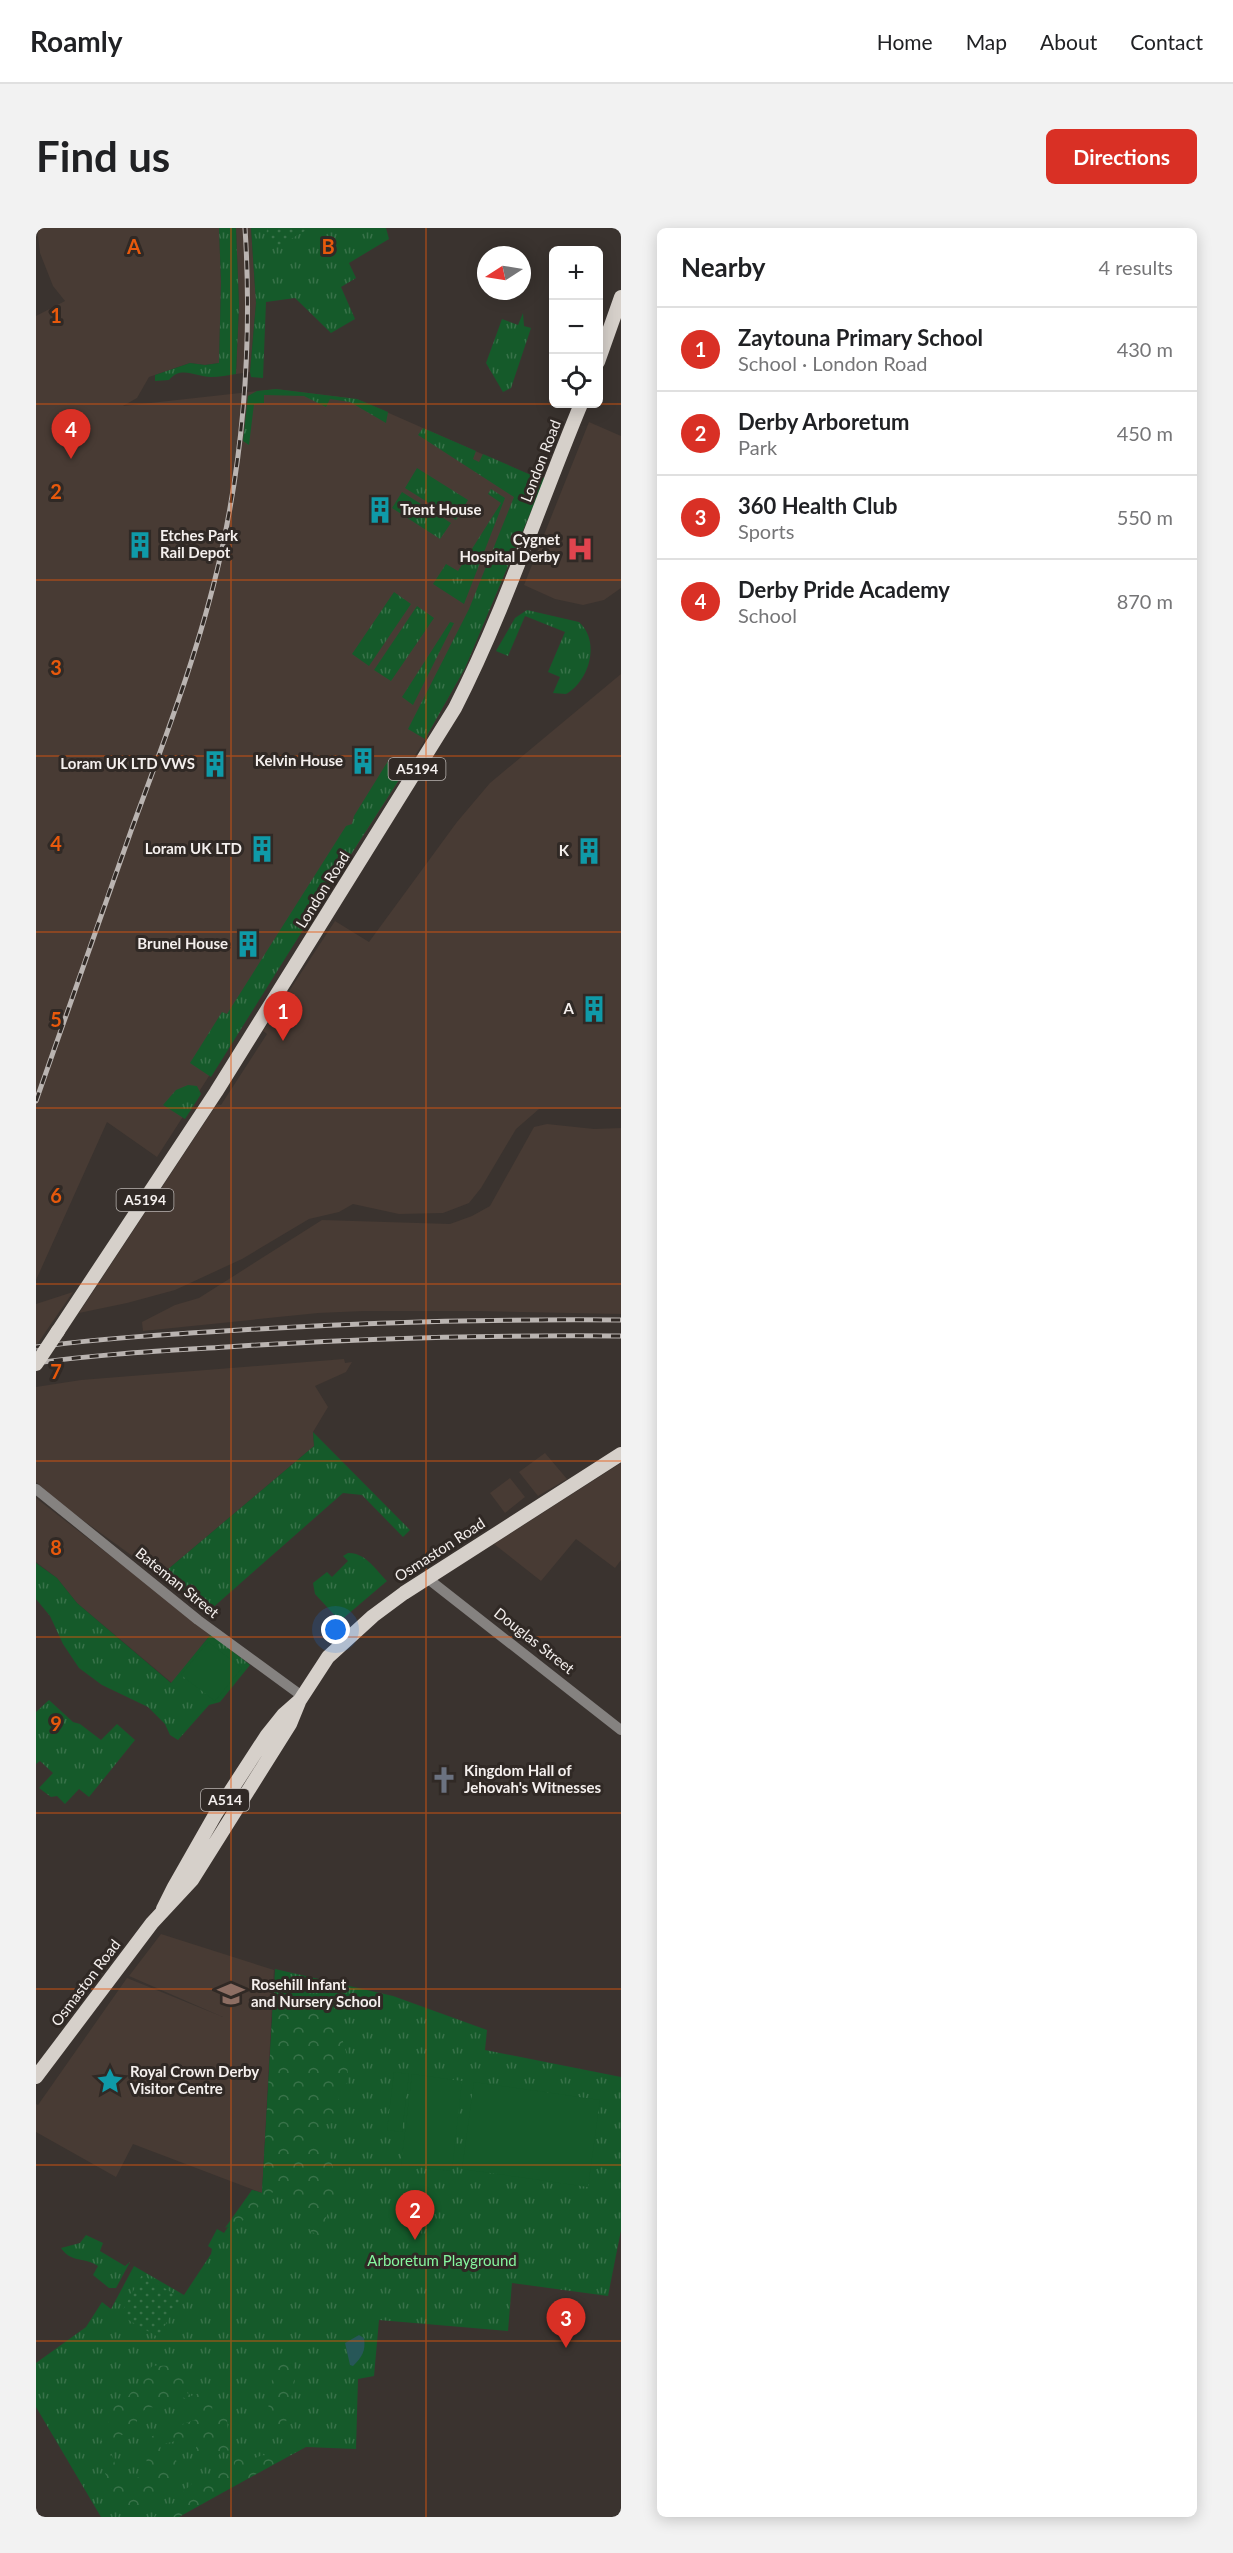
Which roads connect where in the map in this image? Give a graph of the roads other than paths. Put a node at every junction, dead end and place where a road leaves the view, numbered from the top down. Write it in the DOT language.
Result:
graph roads {
  1 [pos="621,297"];
  2 [pos="601,354"];
  3 [pos="579,408"];
  4 [pos="36,1364"];
  5 [pos="621,1454"];
  6 [pos="36,1490"];
  7 [pos="427,1578"];
  8 [pos="301,1698"];
  9 [pos="621,1730"];
  10 [pos="36,2077"];
  1 -- 2 [label="main road"];
  3 -- 4 [label="main road, London Road / A5194, bridge"];
  5 -- 7 [label="main road, Osmaston Road / A514"];
  6 -- 8 [label="street, Bateman Street"];
  7 -- 8 [label="main road, Osmaston Road / A514"];
  7 -- 9 [label="street, Douglas Street"];
  8 -- 10 [label="main road, Osmaston Road / A514"];
}
